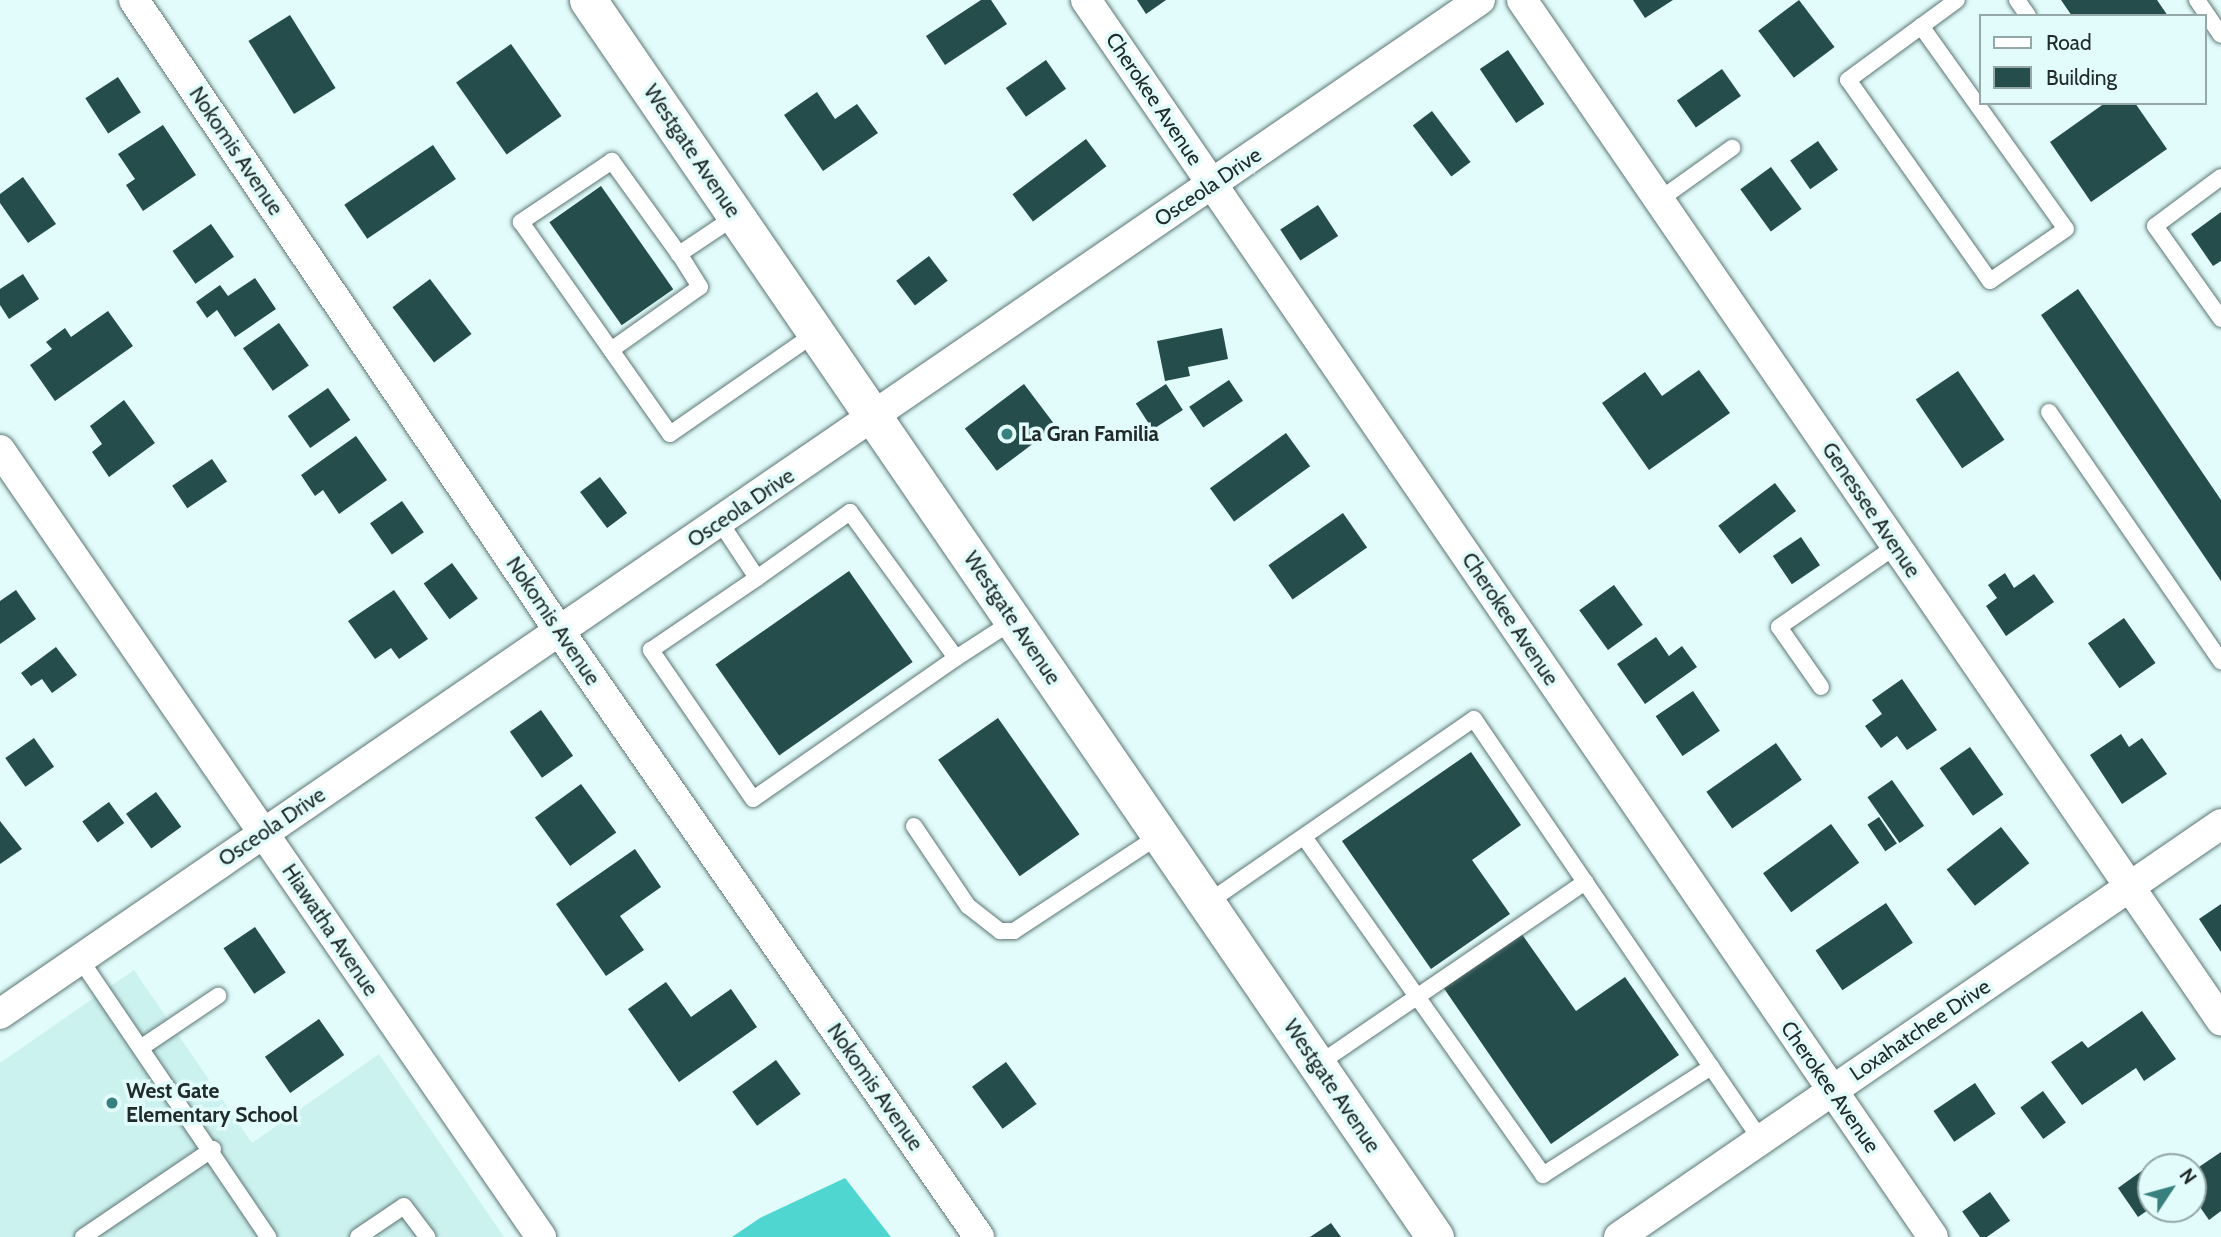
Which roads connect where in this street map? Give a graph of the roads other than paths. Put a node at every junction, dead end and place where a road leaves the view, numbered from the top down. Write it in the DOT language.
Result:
graph roads {
  1 [pos="134,0"];
  2 [pos="589,0"];
  3 [pos="1086,0"];
  4 [pos="1480,0"];
  5 [pos="1522,0"];
  6 [pos="1957,0"];
  7 [pos="2207,15"];
  8 [pos="1921,26"];
  9 [pos="2221,35"];
  10 [pos="1732,148"];
  11 [pos="2221,177"];
  12 [pos="1212,184"];
  13 [pos="1659,200"];
  14 [pos="736,216"];
  15 [pos="679,254"];
  16 [pos="2221,319"];
  17 [pos="816,332"];
  18 [pos="611,350"];
  19 [pos="2049,412"];
  20 [pos="874,417"];
  21 [pos="0,450"];
  22 [pos="720,522"];
  23 [pos="1896,546"];
  24 [pos="757,578"];
  25 [pos="1013,621"];
  26 [pos="560,632"];
  27 [pos="956,659"];
  28 [pos="2221,661"];
  29 [pos="1821,687"];
  30 [pos="914,826"];
  31 [pos="2218,832"];
  32 [pos="263,833"];
  33 [pos="1160,835"];
  34 [pos="1304,836"];
  35 [pos="1585,882"];
  36 [pos="2129,887"];
  37 [pos="1207,903"];
  38 [pos="79,959"];
  39 [pos="1416,995"];
  40 [pos="218,996"];
  41 [pos="0,1014"];
  42 [pos="2221,1020"];
  43 [pos="142,1047"];
  44 [pos="1317,1065"];
  45 [pos="1711,1067"];
  46 [pos="1833,1090"];
  47 [pos="1761,1140"];
  48 [pos="213,1149"];
  49 [pos="83,1237"];
  50 [pos="268,1237"];
  51 [pos="358,1237"];
  52 [pos="427,1237"];
  53 [pos="541,1237"];
  54 [pos="979,1237"];
  55 [pos="1435,1237"];
  56 [pos="1619,1237"];
  57 [pos="1933,1237"];
  1 -- 26 [label="street, Nokomis Avenue"];
  2 -- 14 [label="street, Westgate Avenue"];
  3 -- 12 [label="street, Cherokee Avenue"];
  4 -- 12 [label="street, Osceola Drive"];
  5 -- 13 [label="street, Genessee Avenue"];
  6 -- 8 [label="lane"];
  7 -- 9 [label="lane"];
  8 -- 8 [label="lane"];
  10 -- 13 [label="lane"];
  11 -- 16 [label="lane"];
  12 -- 20 [label="street, Osceola Drive"];
  12 -- 46 [label="street, Cherokee Avenue"];
  13 -- 23 [label="street, Genessee Avenue"];
  14 -- 15 [label="lane"];
  14 -- 17 [label="street, Westgate Avenue"];
  15 -- 18 [label="lane"];
  15 -- 18 [label="lane"];
  17 -- 18 [label="lane"];
  17 -- 20 [label="street, Westgate Avenue"];
  19 -- 28 [label="lane"];
  20 -- 22 [label="street, Osceola Drive"];
  20 -- 25 [label="street, Westgate Avenue"];
  21 -- 32 [label="street, Hiawatha Avenue"];
  22 -- 24 [label="lane"];
  22 -- 26 [label="street, Osceola Drive"];
  23 -- 29 [label="lane"];
  23 -- 36 [label="street, Genessee Avenue"];
  24 -- 27 [label="lane"];
  24 -- 27 [label="lane"];
  25 -- 27 [label="lane"];
  25 -- 33 [label="street, Westgate Avenue"];
  26 -- 32 [label="street, Osceola Drive"];
  26 -- 54 [label="street, Nokomis Avenue"];
  30 -- 33 [label="lane"];
  31 -- 36 [label="street, Loxahatchee Drive"];
  32 -- 38 [label="street, Osceola Drive"];
  32 -- 53 [label="street, Hiawatha Avenue"];
  33 -- 37 [label="street, Westgate Avenue"];
  34 -- 35 [label="lane"];
  34 -- 37 [label="lane"];
  34 -- 39 [label="lane"];
  35 -- 39 [label="lane"];
  35 -- 45 [label="lane"];
  36 -- 42 [label="street, Genessee Avenue"];
  36 -- 46 [label="street, Loxahatchee Drive"];
  37 -- 44 [label="street, Westgate Avenue"];
  38 -- 41 [label="street, Osceola Drive"];
  38 -- 43 [label="lane"];
  39 -- 44 [label="lane"];
  39 -- 45 [label="lane"];
  40 -- 43 [label="lane"];
  43 -- 48 [label="lane"];
  44 -- 55 [label="street, Westgate Avenue"];
  45 -- 47 [label="lane"];
  46 -- 47 [label="street, Loxahatchee Drive"];
  46 -- 57 [label="street, Cherokee Avenue"];
  47 -- 56 [label="street, Loxahatchee Drive"];
  48 -- 49 [label="lane"];
  48 -- 50 [label="lane"];
  51 -- 52 [label="lane"];
}
